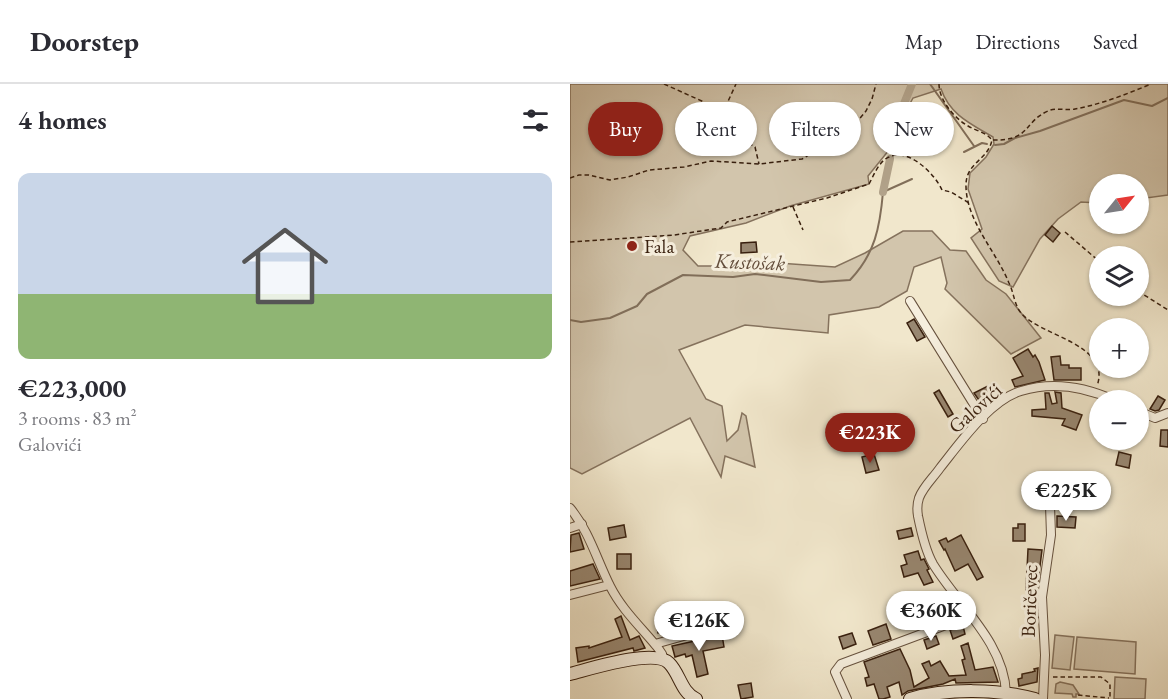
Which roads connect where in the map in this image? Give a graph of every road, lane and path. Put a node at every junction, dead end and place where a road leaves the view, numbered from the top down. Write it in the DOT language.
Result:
graph roads {
  1 [pos="664,84"];
  2 [pos="736,84"];
  3 [pos="876,84"];
  4 [pos="939,84"];
  5 [pos="1151,84"];
  6 [pos="704,102"];
  7 [pos="728,102"];
  8 [pos="991,143"];
  9 [pos="757,156"];
  10 [pos="759,164"];
  11 [pos="570,178"];
  12 [pos="969,203"];
  13 [pos="793,206"];
  14 [pos="803,230"];
  15 [pos="1065,232"];
  16 [pos="570,242"];
  17 [pos="1089,253"];
  18 [pos="1149,298"];
  19 [pos="910,301"];
  20 [pos="1168,310"];
  21 [pos="1096,390"];
  22 [pos="1089,391"];
  23 [pos="1168,413"];
  24 [pos="1149,416"];
  25 [pos="982,419"];
  26 [pos="1050,505"];
  27 [pos="570,508"];
  28 [pos="582,524"];
  29 [pos="570,528"];
  30 [pos="609,585"];
  31 [pos="570,595"];
  32 [pos="970,616"];
  33 [pos="705,630"];
  34 [pos="655,644"];
  35 [pos="663,658"];
  36 [pos="1096,672"];
  37 [pos="570,674"];
  38 [pos="1051,674"];
  39 [pos="1096,677"];
  40 [pos="1006,693"];
  41 [pos="1078,695"];
  42 [pos="1110,698"];
  43 [pos="696,699"];
  44 [pos="847,699"];
  45 [pos="910,699"];
  46 [pos="1035,699"];
  47 [pos="1043,699"];
  1 -- 6 [label="path"];
  2 -- 7 [label="path"];
  3 -- 10 [label="path"];
  4 -- 8 [label="path"];
  5 -- 8 [label="path"];
  8 -- 12 [label="path"];
  9 -- 10 [label="path"];
  10 -- 11 [label="path"];
  12 -- 13 [label="path"];
  12 -- 21 [label="path"];
  13 -- 14 [label="path"];
  13 -- 16 [label="path"];
  15 -- 17 [label="path"];
  18 -- 20 [label="path"];
  19 -- 25 [label="street"];
  22 -- 25 [label="street, Galovići"];
  23 -- 24 [label="street"];
  25 -- 32 [label="street, Galovići"];
  26 -- 47 [label="street, Boričevec"];
  27 -- 28 [label="street"];
  28 -- 29 [label="street"];
  28 -- 30 [label="street"];
  30 -- 31 [label="street"];
  30 -- 34 [label="street"];
  32 -- 40 [label="street, Galovići"];
  32 -- 44 [label="street"];
  33 -- 34 [label="street"];
  34 -- 35 [label="street"];
  35 -- 37 [label="street"];
  35 -- 43 [label="street"];
  36 -- 39 [label="path"];
  38 -- 39 [label="path"];
  39 -- 42 [label="path"];
  40 -- 45 [label="street"];
  40 -- 46 [label="street"];
  41 -- 42 [label="path"];
}
